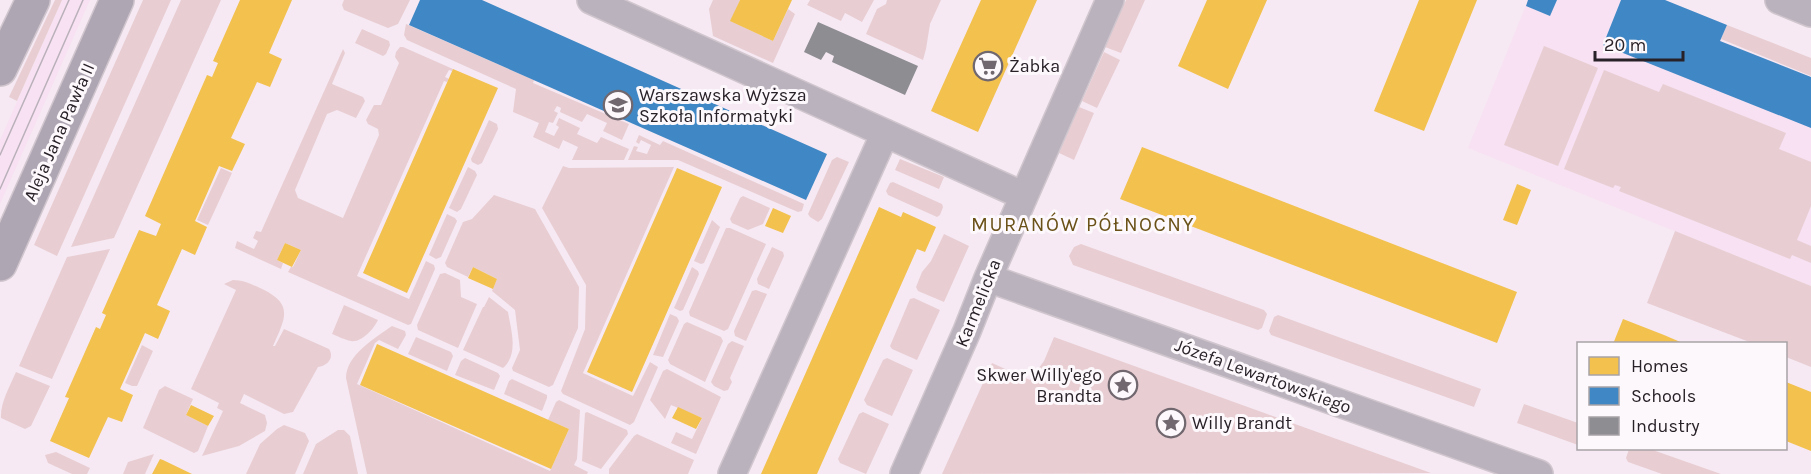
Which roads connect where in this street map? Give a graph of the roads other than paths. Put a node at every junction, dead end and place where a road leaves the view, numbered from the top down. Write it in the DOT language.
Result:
graph roads {
  1 [pos="33,0"];
  2 [pos="117,0"];
  3 [pos="591,0"];
  4 [pos="1110,0"];
  5 [pos="1779,0"];
  6 [pos="1811,13"];
  7 [pos="0,69"];
  8 [pos="885,133"];
  9 [pos="1024,196"];
  10 [pos="0,264"];
  11 [pos="988,278"];
  12 [pos="732,474"];
  13 [pos="904,474"];
  14 [pos="1539,474"];
  1 -- 7 [label="main road"];
  2 -- 10 [label="main road, Aleja Jana Pawła II"];
  3 -- 8 [label="street"];
  4 -- 9 [label="street, Karmelicka"];
  5 -- 6 [label="street"];
  8 -- 9 [label="street"];
  8 -- 12 [label="street"];
  9 -- 11 [label="street, Karmelicka"];
  11 -- 13 [label="street, Karmelicka"];
  11 -- 14 [label="street, Józefa Lewartowskiego"];
}
